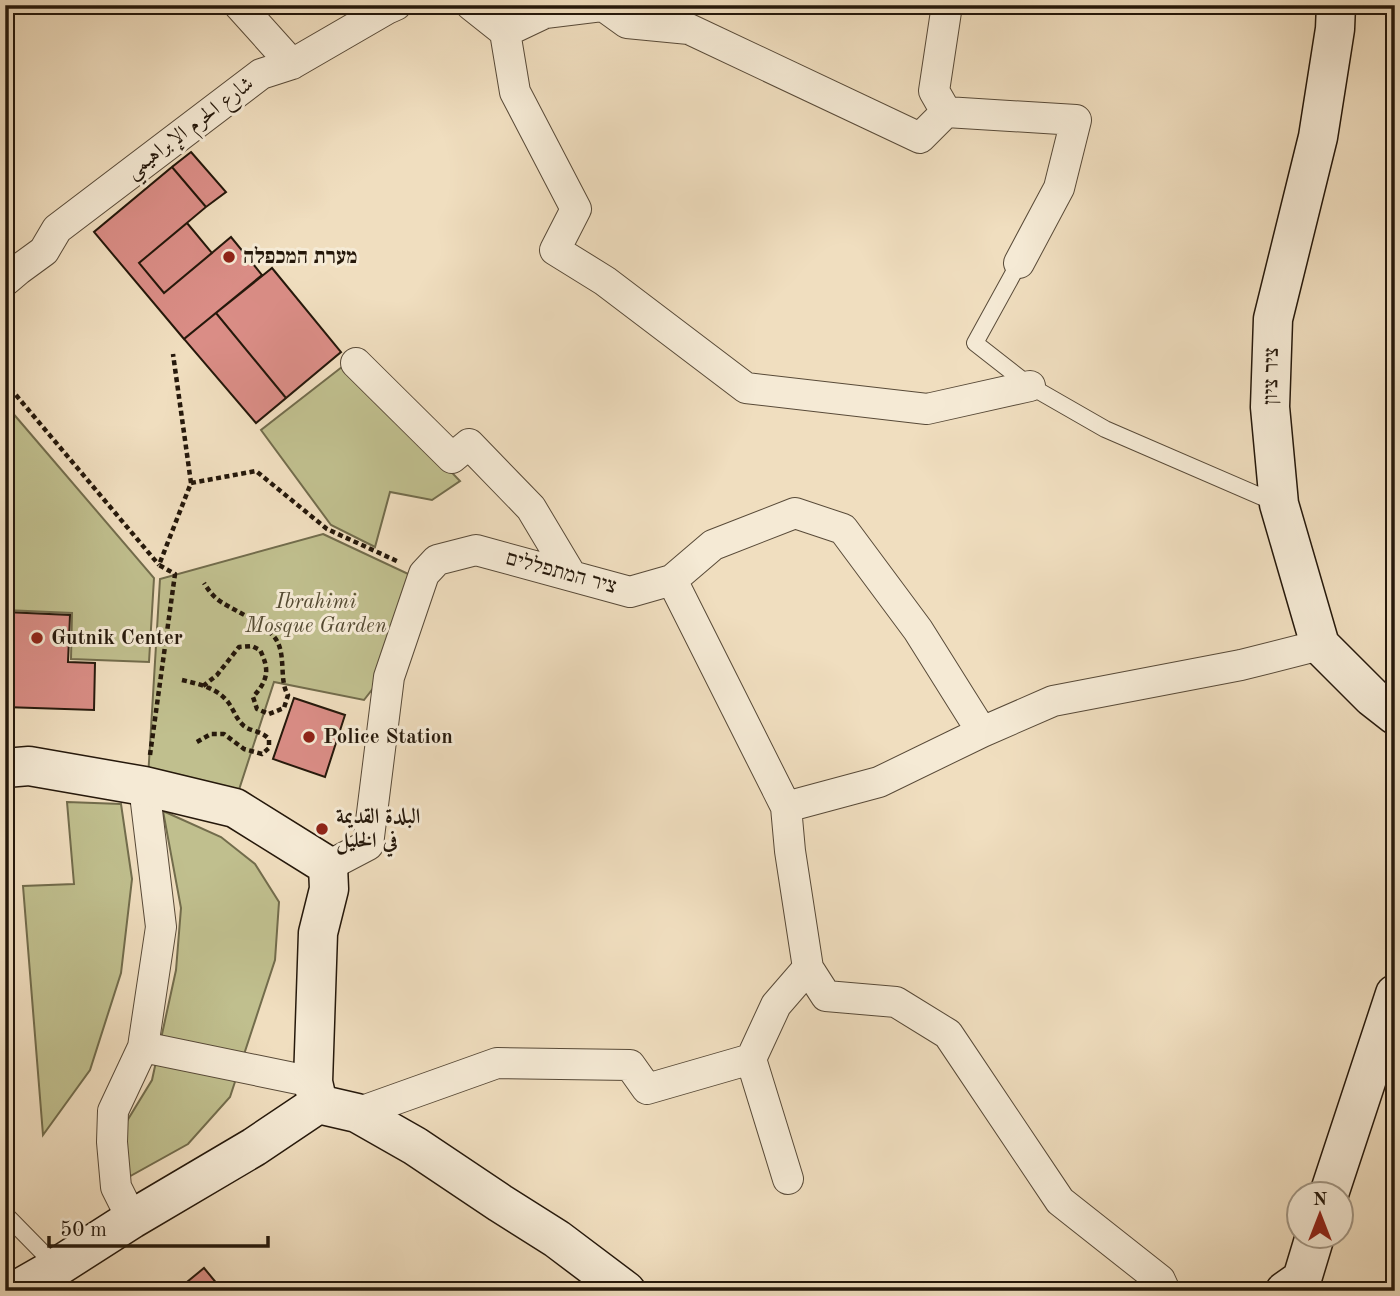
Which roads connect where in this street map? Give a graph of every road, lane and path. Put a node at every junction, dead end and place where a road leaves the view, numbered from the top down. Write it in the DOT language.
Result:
graph roads {
  1 [pos="239,5"];
  2 [pos="396,5"];
  3 [pos="471,5"];
  4 [pos="947,5"];
  5 [pos="602,6"];
  6 [pos="1332,6"];
  7 [pos="505,32"];
  8 [pos="292,64"];
  9 [pos="946,112"];
  10 [pos="1019,263"];
  11 [pos="9,269"];
  12 [pos="173,354"];
  13 [pos="356,363"];
  14 [pos="5,382"];
  15 [pos="1030,386"];
  16 [pos="191,483"];
  17 [pos="1279,504"];
  18 [pos="159,565"];
  19 [pos="424,574"];
  20 [pos="571,575"];
  21 [pos="672,580"];
  22 [pos="204,583"];
  23 [pos="1320,645"];
  24 [pos="182,680"];
  25 [pos="203,686"];
  26 [pos="1395,715"];
  27 [pos="156,717"];
  28 [pos="982,732"];
  29 [pos="195,743"];
  30 [pos="5,768"];
  31 [pos="145,786"];
  32 [pos="786,807"];
  33 [pos="328,866"];
  34 [pos="808,968"];
  35 [pos="1395,994"];
  36 [pos="143,1047"];
  37 [pos="751,1059"];
  38 [pos="315,1093"];
  39 [pos="357,1113"];
  40 [pos="788,1179"];
  41 [pos="1334,1180"];
  42 [pos="5,1214"];
  43 [pos="132,1220"];
  44 [pos="1311,1250"];
  45 [pos="57,1267"];
  46 [pos="15,1291"];
  47 [pos="626,1291"];
  48 [pos="1166,1291"];
  49 [pos="1285,1291"];
  1 -- 8 [label="street"];
  2 -- 8 [label="street, شارع الحرم الإبراهيمي"];
  3 -- 7 [label="street"];
  4 -- 9 [label="street"];
  5 -- 7 [label="street"];
  5 -- 9 [label="street"];
  6 -- 17 [label="street, ציר ציון"];
  7 -- 15 [label="street"];
  8 -- 11 [label="street, شارع الحرم الإبراهيمي"];
  9 -- 10 [label="street"];
  10 -- 15 [label="lane"];
  12 -- 16 [label="path"];
  13 -- 20 [label="street"];
  14 -- 18 [label="path"];
  15 -- 17 [label="lane"];
  16 -- 18 [label="path"];
  16 -- 19 [label="path"];
  17 -- 23 [label="street, ציר ציון"];
  18 -- 27 [label="path"];
  19 -- 20 [label="street, ציר המתפללים"];
  19 -- 33 [label="street"];
  20 -- 21 [label="street, ציר המתפללים"];
  21 -- 28 [label="street, ציר המתפללים"];
  21 -- 32 [label="street"];
  22 -- 25 [label="path"];
  23 -- 26 [label="street, ציר ציון"];
  23 -- 28 [label="street"];
  24 -- 25 [label="path"];
  25 -- 29 [label="path"];
  28 -- 32 [label="street"];
  30 -- 31 [label="street"];
  31 -- 33 [label="street"];
  31 -- 36 [label="street"];
  32 -- 34 [label="street"];
  33 -- 38 [label="street"];
  34 -- 37 [label="street"];
  34 -- 48 [label="street"];
  35 -- 41 [label="street"];
  36 -- 38 [label="street"];
  36 -- 43 [label="street"];
  37 -- 39 [label="street"];
  37 -- 40 [label="street"];
  38 -- 39 [label="street"];
  38 -- 43 [label="street"];
  39 -- 47 [label="street"];
  42 -- 45 [label="lane"];
  43 -- 45 [label="street"];
  44 -- 49 [label="street"];
  45 -- 46 [label="street"];
}
